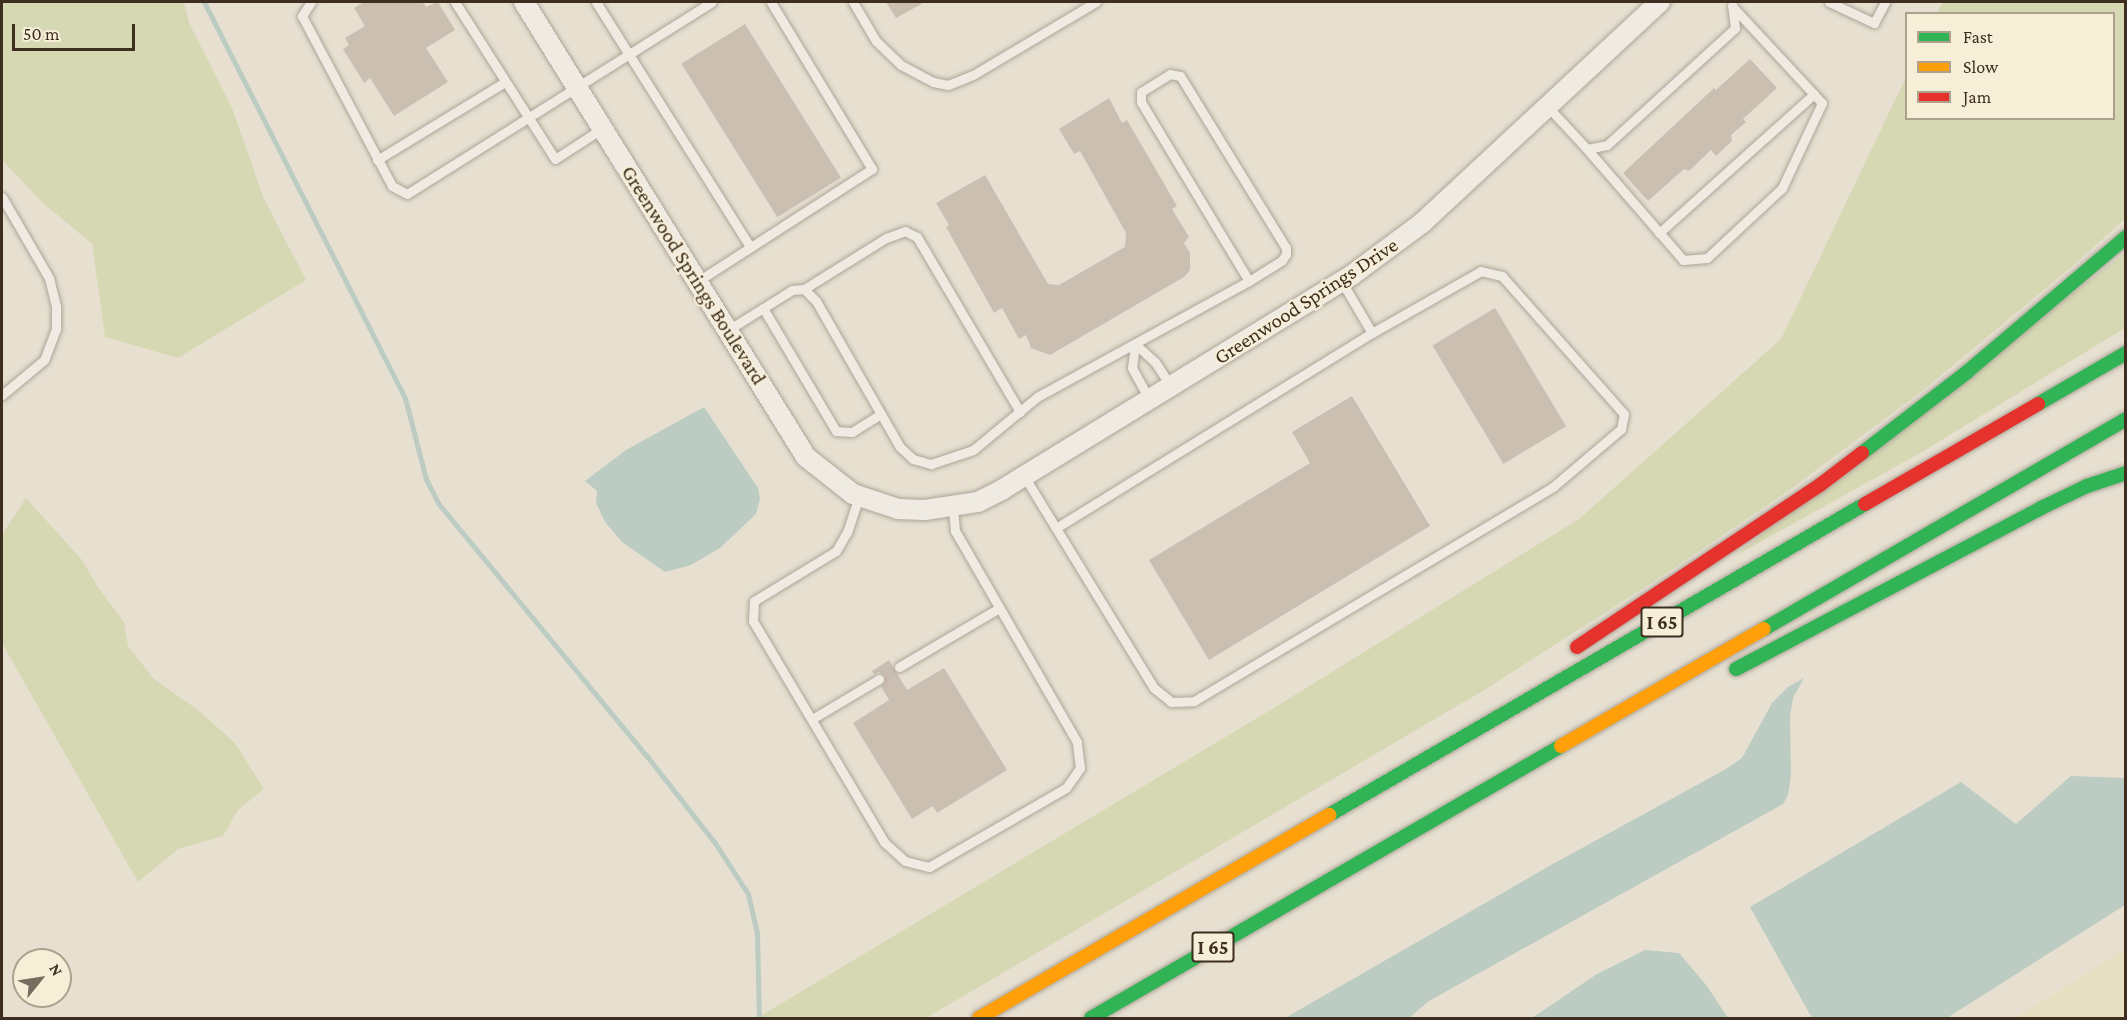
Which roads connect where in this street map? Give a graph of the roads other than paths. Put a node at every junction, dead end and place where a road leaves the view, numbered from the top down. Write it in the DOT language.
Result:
graph roads {
  1 [pos="311,2"];
  2 [pos="454,2"];
  3 [pos="525,2"];
  4 [pos="596,2"];
  5 [pos="712,2"];
  6 [pos="771,2"];
  7 [pos="853,2"];
  8 [pos="1096,2"];
  9 [pos="1660,2"];
  10 [pos="1829,2"];
  11 [pos="1885,2"];
  12 [pos="1730,4"];
  13 [pos="629,56"];
  14 [pos="504,82"];
  15 [pos="578,87"];
  16 [pos="1814,94"];
  17 [pos="1548,107"];
  18 [pos="529,119"];
  19 [pos="603,128"];
  20 [pos="1587,149"];
  21 [pos="377,160"];
  22 [pos="2,196"];
  23 [pos="1659,232"];
  24 [pos="2126,237"];
  25 [pos="750,247"];
  26 [pos="698,281"];
  27 [pos="1249,281"];
  28 [pos="1342,282"];
  29 [pos="804,289"];
  30 [pos="763,308"];
  31 [pos="728,330"];
  32 [pos="1372,333"];
  33 [pos="1135,345"];
  34 [pos="2126,353"];
  35 [pos="1171,387"];
  36 [pos="2,395"];
  37 [pos="1150,400"];
  38 [pos="1020,412"];
  39 [pos="881,414"];
  40 [pos="2126,419"];
  41 [pos="2126,473"];
  42 [pos="1024,476"];
  43 [pos="859,496"];
  44 [pos="953,507"];
  45 [pos="898,509"];
  46 [pos="1056,528"];
  47 [pos="999,608"];
  48 [pos="1569,651"];
  49 [pos="899,667"];
  50 [pos="1726,674"];
  51 [pos="879,679"];
  52 [pos="812,719"];
  53 [pos="1441,733"];
  54 [pos="1610,734"];
  55 [pos="1335,876"];
  56 [pos="1199,890"];
  57 [pos="979,1018"];
  58 [pos="1090,1018"];
  1 -- 21 [label="lane"];
  2 -- 14 [label="lane"];
  3 -- 15 [label="street, Greenwood Springs Boulevard"];
  4 -- 13 [label="lane"];
  5 -- 13 [label="lane"];
  6 -- 25 [label="lane"];
  7 -- 8 [label="lane"];
  9 -- 17 [label="street, Greenwood Springs Drive"];
  10 -- 11 [label="lane"];
  12 -- 16 [label="lane"];
  12 -- 20 [label="lane"];
  13 -- 15 [label="lane"];
  13 -- 25 [label="lane"];
  14 -- 18 [label="lane"];
  14 -- 21 [label="lane"];
  15 -- 18 [label="lane"];
  15 -- 19 [label="street, Greenwood Springs Boulevard"];
  16 -- 23 [label="lane"];
  16 -- 23 [label="lane"];
  17 -- 20 [label="lane"];
  17 -- 28 [label="street, Greenwood Springs Drive"];
  18 -- 19 [label="lane"];
  18 -- 21 [label="lane"];
  19 -- 26 [label="street, Greenwood Springs Boulevard"];
  20 -- 23 [label="lane"];
  22 -- 36 [label="lane"];
  24 -- 48 [label="highway"];
  25 -- 26 [label="lane"];
  26 -- 31 [label="street, Greenwood Springs Boulevard"];
  27 -- 27 [label="lane"];
  27 -- 33 [label="lane"];
  28 -- 32 [label="lane"];
  28 -- 35 [label="street, Greenwood Springs Drive"];
  29 -- 30 [label="lane"];
  29 -- 38 [label="lane"];
  29 -- 39 [label="lane"];
  30 -- 31 [label="lane"];
  30 -- 39 [label="lane"];
  31 -- 43 [label="street, Greenwood Springs Boulevard"];
  32 -- 46 [label="lane"];
  32 -- 46 [label="lane"];
  33 -- 35 [label="lane"];
  33 -- 37 [label="lane"];
  33 -- 38 [label="lane"];
  34 -- 56 [label="highway, I 65"];
  35 -- 37 [label="street, Greenwood Springs Drive"];
  37 -- 42 [label="street, Greenwood Springs Drive"];
  38 -- 39 [label="lane"];
  40 -- 55 [label="highway, I 65"];
  41 -- 50 [label="highway"];
  42 -- 44 [label="street, Greenwood Springs Drive"];
  42 -- 46 [label="lane"];
  43 -- 45 [label="street, Greenwood Springs Boulevard"];
  43 -- 52 [label="lane"];
  44 -- 45 [label="street, Greenwood Springs Drive"];
  44 -- 47 [label="lane"];
  47 -- 49 [label="lane"];
  47 -- 52 [label="lane"];
  51 -- 52 [label="lane"];
  53 -- 56 [label="highway"];
  54 -- 55 [label="highway"];
  55 -- 58 [label="highway, I 65"];
  56 -- 57 [label="highway, I 65"];
}
